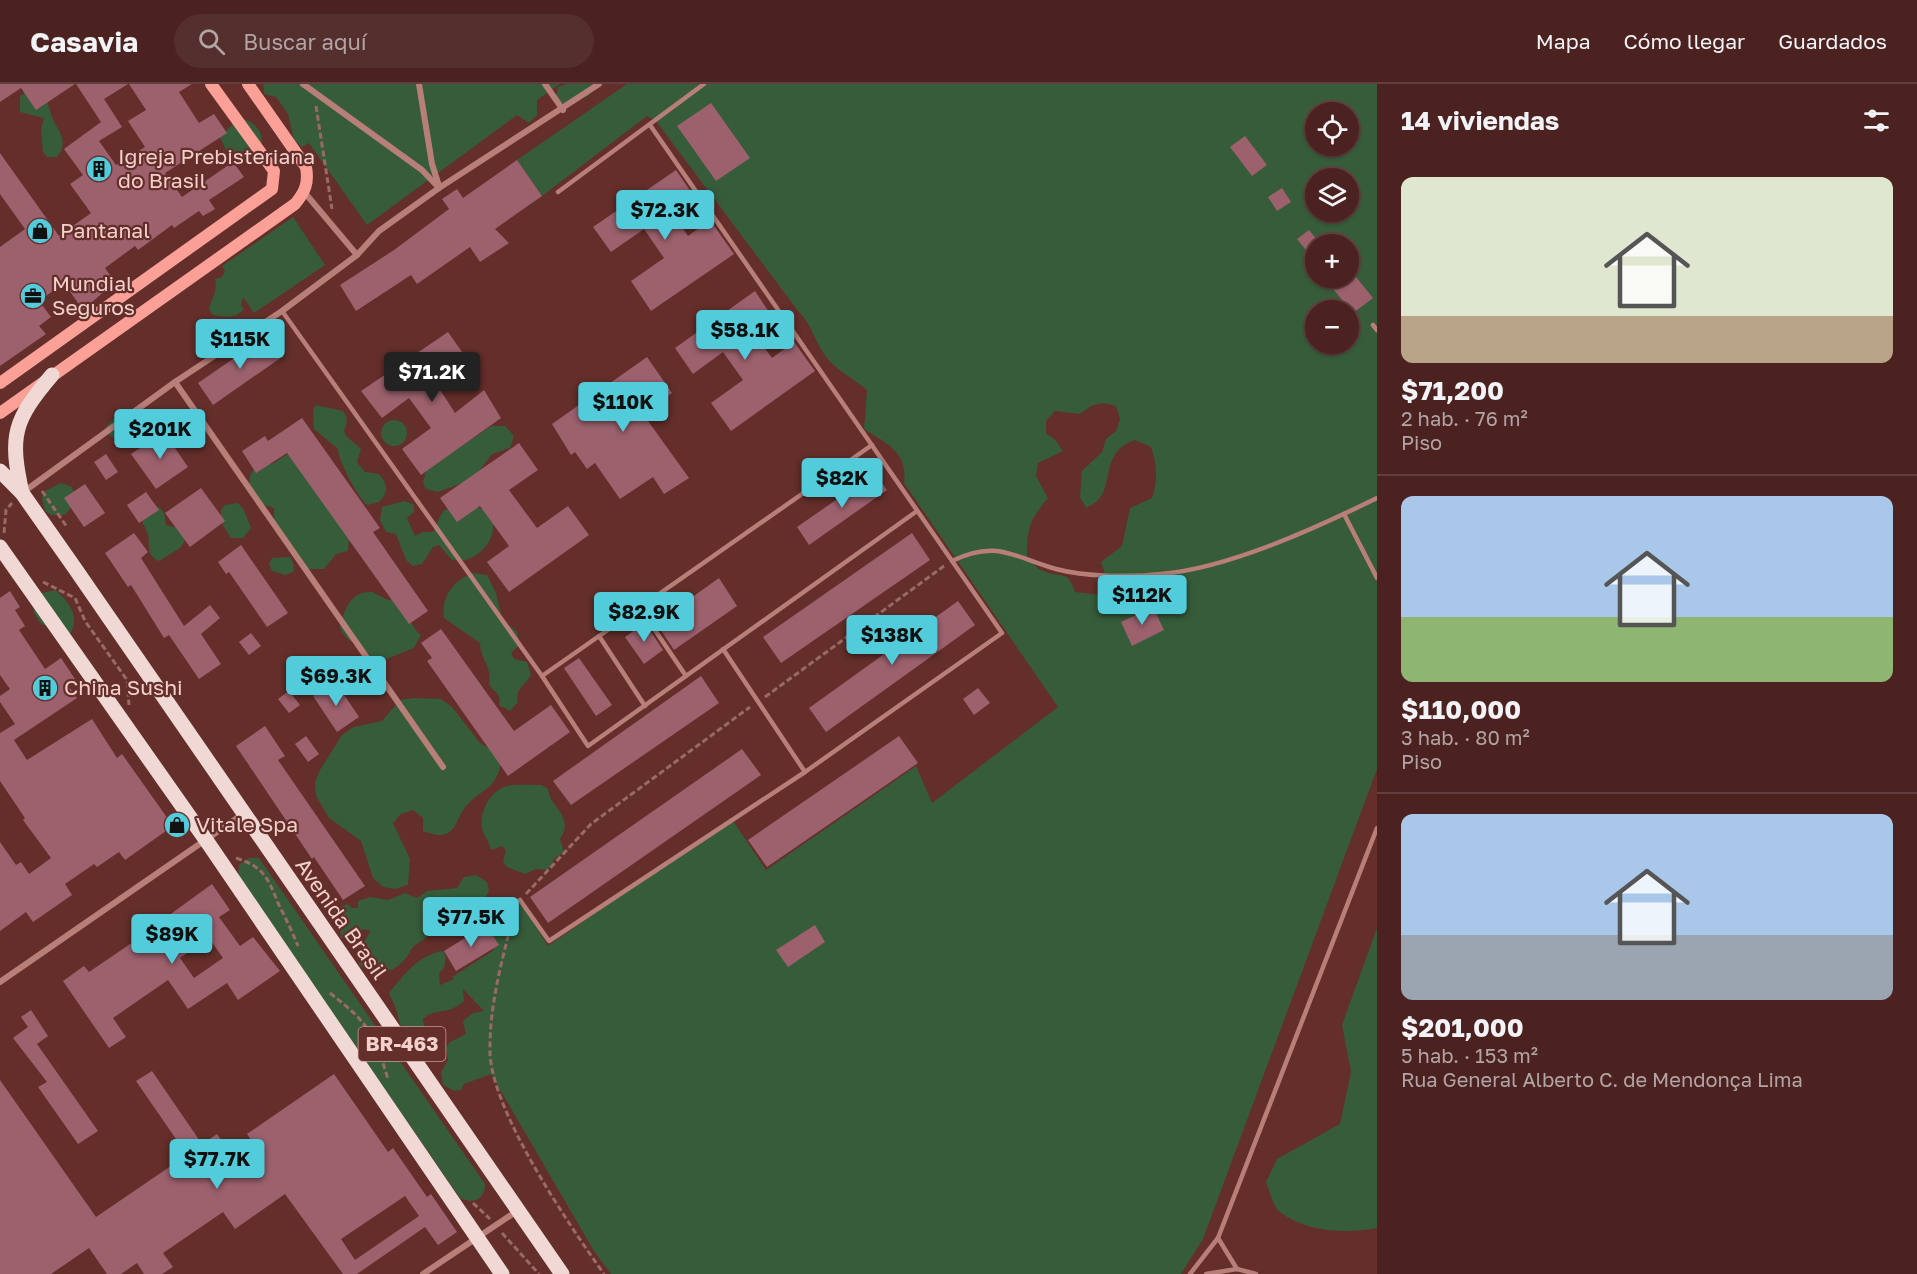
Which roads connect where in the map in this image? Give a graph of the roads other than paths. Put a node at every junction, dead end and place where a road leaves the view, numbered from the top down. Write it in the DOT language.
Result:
graph roads {
  1 [pos="248,84"];
  2 [pos="303,84"];
  3 [pos="419,84"];
  4 [pos="545,84"];
  5 [pos="599,84"];
  6 [pos="704,84"];
  7 [pos="214,85"];
  8 [pos="563,110"];
  9 [pos="650,125"];
  10 [pos="439,188"];
  11 [pos="558,192"];
  12 [pos="304,193"];
  13 [pos="357,255"];
  14 [pos="282,310"];
  15 [pos="52,375"];
  16 [pos="175,382"];
  17 [pos="0,383"];
  18 [pos="0,413"];
  19 [pos="872,445"];
  20 [pos="0,471"];
  21 [pos="22,493"];
  22 [pos="1377,498"];
  23 [pos="917,511"];
  24 [pos="1344,514"];
  25 [pos="2,541"];
  26 [pos="952,561"];
  27 [pos="1377,578"];
  28 [pos="639,608"];
  29 [pos="599,636"];
  30 [pos="723,649"];
  31 [pos="542,676"];
  32 [pos="686,676"];
  33 [pos="645,706"];
  34 [pos="443,767"];
  35 [pos="805,772"];
  36 [pos="243,814"];
  37 [pos="1377,828"];
  38 [pos="206,840"];
  39 [pos="520,900"];
  40 [pos="0,982"];
  41 [pos="518,1211"];
  42 [pos="476,1236"];
  43 [pos="1218,1238"];
  44 [pos="1237,1269"];
  45 [pos="423,1274"];
  46 [pos="502,1274"];
  47 [pos="562,1274"];
  48 [pos="1190,1274"];
  49 [pos="1206,1274"];
  50 [pos="1256,1274"];
  1 -- 12 [label="main road"];
  2 -- 10 [label="street"];
  3 -- 10 [label="street"];
  4 -- 8 [label="street"];
  5 -- 8 [label="street"];
  6 -- 9 [label="lane"];
  7 -- 17 [label="main road"];
  8 -- 10 [label="street"];
  9 -- 11 [label="lane"];
  9 -- 19 [label="lane"];
  10 -- 13 [label="street"];
  12 -- 13 [label="street"];
  12 -- 15 [label="main road"];
  13 -- 14 [label="street"];
  14 -- 16 [label="street"];
  14 -- 31 [label="lane"];
  15 -- 18 [label="main road"];
  15 -- 21 [label="main road"];
  16 -- 21 [label="street"];
  16 -- 34 [label="street"];
  19 -- 23 [label="lane"];
  19 -- 28 [label="lane"];
  20 -- 21 [label="main road, Avenida Brasil / BR-463"];
  21 -- 36 [label="main road, Avenida Brasil / BR-463"];
  22 -- 24 [label="lane"];
  23 -- 26 [label="lane"];
  23 -- 30 [label="lane"];
  24 -- 26 [label="lane"];
  24 -- 27 [label="lane"];
  25 -- 38 [label="main road, BR-463"];
  26 -- 35 [label="lane"];
  28 -- 29 [label="lane"];
  28 -- 32 [label="lane"];
  29 -- 31 [label="lane"];
  29 -- 33 [label="lane"];
  30 -- 32 [label="lane"];
  30 -- 35 [label="lane"];
  31 -- 33 [label="lane"];
  32 -- 33 [label="lane"];
  35 -- 39 [label="lane"];
  36 -- 38 [label="street"];
  36 -- 41 [label="main road, Avenida Brasil / BR-463"];
  37 -- 43 [label="lane"];
  38 -- 40 [label="street"];
  38 -- 42 [label="main road, BR-463"];
  41 -- 42 [label="street"];
  41 -- 47 [label="main road, Avenida Brasil / BR-463"];
  42 -- 45 [label="street"];
  42 -- 46 [label="main road, BR-463"];
  43 -- 44 [label="lane"];
  43 -- 48 [label="lane"];
  44 -- 49 [label="lane"];
  44 -- 50 [label="lane"];
}
